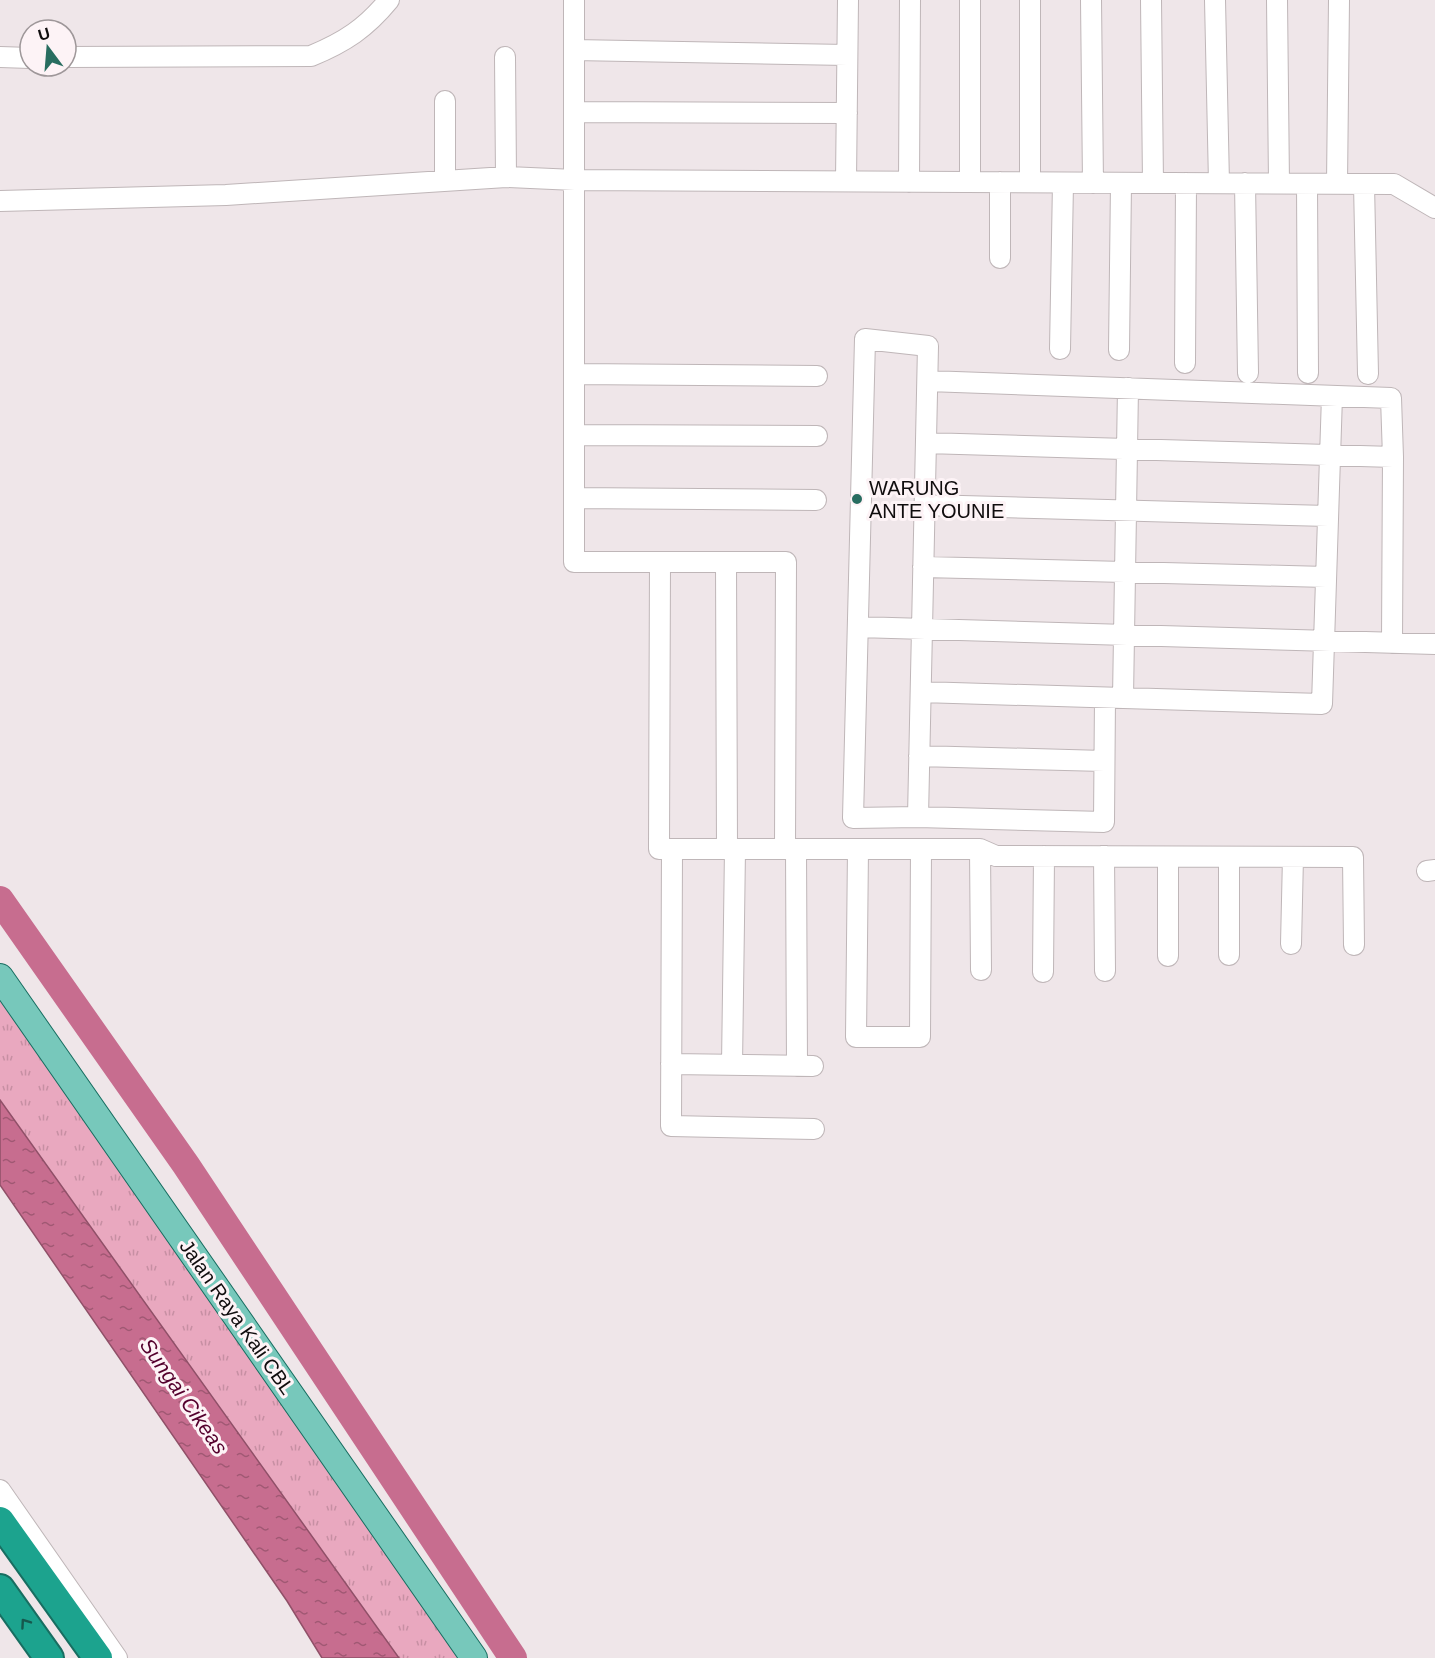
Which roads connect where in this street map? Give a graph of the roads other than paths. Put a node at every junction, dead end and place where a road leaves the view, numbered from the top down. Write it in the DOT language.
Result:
graph roads {
  1 [pos="389,0"];
  2 [pos="574,0"];
  3 [pos="848,0"];
  4 [pos="910,0"];
  5 [pos="970,0"];
  6 [pos="1030,0"];
  7 [pos="1091,0"];
  8 [pos="1151,0"];
  9 [pos="1215,0"];
  10 [pos="1277,0"];
  11 [pos="1339,0"];
  12 [pos="574,50"];
  13 [pos="847,55"];
  14 [pos="0,57"];
  15 [pos="78,57"];
  16 [pos="505,57"];
  17 [pos="18,58"];
  18 [pos="445,101"];
  19 [pos="575,112"];
  20 [pos="847,114"];
  21 [pos="506,177"];
  22 [pos="575,180"];
  23 [pos="445,181"];
  24 [pos="846,181"];
  25 [pos="909,182"];
  26 [pos="970,182"];
  27 [pos="1000,182"];
  28 [pos="1030,182"];
  29 [pos="1063,183"];
  30 [pos="1093,183"];
  31 [pos="1121,183"];
  32 [pos="1154,183"];
  33 [pos="1186,183"];
  34 [pos="1219,183"];
  35 [pos="1245,183"];
  36 [pos="1279,183"];
  37 [pos="1307,184"];
  38 [pos="1337,184"];
  39 [pos="1365,184"];
  40 [pos="0,201"];
  41 [pos="1435,208"];
  42 [pos="1000,258"];
  43 [pos="1060,348"];
  44 [pos="1119,350"];
  45 [pos="1185,363"];
  46 [pos="1248,373"];
  47 [pos="1308,373"];
  48 [pos="575,374"];
  49 [pos="1368,374"];
  50 [pos="817,376"];
  51 [pos="928,381"];
  52 [pos="1128,388"];
  53 [pos="1332,396"];
  54 [pos="575,435"];
  55 [pos="817,436"];
  56 [pos="926,443"];
  57 [pos="1128,449"];
  58 [pos="1330,455"];
  59 [pos="1393,457"];
  60 [pos="574,498"];
  61 [pos="816,500"];
  62 [pos="925,505"];
  63 [pos="1127,510"];
  64 [pos="1328,516"];
  65 [pos="660,562"];
  66 [pos="726,562"];
  67 [pos="923,567"];
  68 [pos="1125,572"];
  69 [pos="1326,578"];
  70 [pos="858,627"];
  71 [pos="922,629"];
  72 [pos="1124,635"];
  73 [pos="1324,641"];
  74 [pos="1392,643"];
  75 [pos="1435,644"];
  76 [pos="921,692"];
  77 [pos="1114,698"];
  78 [pos="919,756"];
  79 [pos="1104,761"];
  80 [pos="918,817"];
  81 [pos="672,849"];
  82 [pos="731,849"];
  83 [pos="791,849"];
  84 [pos="858,849"];
  85 [pos="921,849"];
  86 [pos="980,849"];
  87 [pos="1044,856"];
  88 [pos="1104,856"];
  89 [pos="1168,856"];
  90 [pos="1229,857"];
  91 [pos="1293,857"];
  92 [pos="1291,944"];
  93 [pos="1354,945"];
  94 [pos="1168,956"];
  95 [pos="1229,956"];
  96 [pos="981,970"];
  97 [pos="1105,971"];
  98 [pos="1043,972"];
  99 [pos="0,976"];
  100 [pos="671,1064"];
  101 [pos="732,1065"];
  102 [pos="814,1129"];
  103 [pos="0,1490"];
  104 [pos="0,1521"];
  105 [pos="0,1589"];
  106 [pos="49,1658"];
  107 [pos="98,1658"];
  108 [pos="117,1658"];
  109 [pos="474,1658"];
  1 -- 15 [label="street"];
  2 -- 12 [label="street"];
  3 -- 13 [label="street"];
  4 -- 25 [label="street"];
  5 -- 26 [label="street"];
  6 -- 28 [label="street"];
  7 -- 30 [label="street"];
  8 -- 32 [label="street"];
  9 -- 34 [label="street"];
  10 -- 36 [label="street"];
  11 -- 38 [label="street"];
  12 -- 13 [label="street"];
  12 -- 19 [label="street"];
  13 -- 20 [label="street"];
  14 -- 17 [label="street"];
  16 -- 21 [label="street"];
  18 -- 23 [label="street"];
  19 -- 20 [label="street"];
  19 -- 22 [label="street"];
  20 -- 24 [label="street"];
  21 -- 22 [label="street"];
  21 -- 23 [label="street"];
  22 -- 24 [label="street"];
  22 -- 48 [label="street"];
  23 -- 40 [label="street"];
  24 -- 25 [label="street"];
  25 -- 26 [label="street"];
  26 -- 27 [label="street"];
  27 -- 28 [label="street"];
  27 -- 42 [label="street"];
  28 -- 29 [label="street"];
  29 -- 30 [label="street"];
  29 -- 43 [label="street"];
  30 -- 31 [label="street"];
  31 -- 32 [label="street"];
  31 -- 44 [label="street"];
  32 -- 33 [label="street"];
  33 -- 34 [label="street"];
  33 -- 45 [label="street"];
  34 -- 35 [label="street"];
  35 -- 36 [label="street"];
  35 -- 46 [label="street"];
  36 -- 37 [label="street"];
  37 -- 38 [label="street"];
  37 -- 47 [label="street"];
  38 -- 39 [label="street"];
  39 -- 41 [label="street"];
  39 -- 49 [label="street"];
  48 -- 50 [label="street"];
  48 -- 54 [label="street"];
  51 -- 52 [label="street"];
  51 -- 56 [label="street"];
  51 -- 70 [label="street"];
  52 -- 53 [label="street"];
  52 -- 57 [label="street"];
  53 -- 58 [label="street"];
  53 -- 59 [label="street"];
  54 -- 55 [label="street"];
  54 -- 60 [label="street"];
  56 -- 57 [label="street"];
  56 -- 62 [label="street"];
  57 -- 58 [label="street"];
  57 -- 63 [label="street"];
  58 -- 59 [label="street"];
  58 -- 64 [label="street"];
  59 -- 74 [label="street"];
  60 -- 61 [label="street"];
  60 -- 65 [label="street"];
  62 -- 63 [label="street"];
  62 -- 67 [label="street"];
  63 -- 64 [label="street"];
  63 -- 68 [label="street"];
  64 -- 69 [label="street"];
  65 -- 66 [label="street"];
  65 -- 81 [label="street"];
  66 -- 82 [label="street"];
  66 -- 83 [label="street"];
  67 -- 68 [label="street"];
  67 -- 71 [label="street"];
  68 -- 69 [label="street"];
  68 -- 72 [label="street"];
  69 -- 73 [label="street"];
  70 -- 71 [label="street"];
  70 -- 80 [label="street"];
  71 -- 72 [label="street"];
  71 -- 76 [label="street"];
  72 -- 73 [label="street"];
  72 -- 77 [label="street"];
  73 -- 74 [label="street"];
  73 -- 77 [label="street"];
  74 -- 75 [label="street"];
  76 -- 77 [label="street"];
  76 -- 78 [label="street"];
  77 -- 79 [label="street"];
  78 -- 79 [label="street"];
  78 -- 80 [label="street"];
  79 -- 80 [label="street"];
  81 -- 82 [label="street"];
  81 -- 100 [label="street"];
  82 -- 83 [label="street"];
  82 -- 101 [label="street"];
  83 -- 84 [label="street"];
  83 -- 101 [label="street"];
  84 -- 85 [label="street"];
  84 -- 85 [label="street"];
  85 -- 86 [label="street"];
  86 -- 87 [label="street"];
  86 -- 96 [label="street"];
  87 -- 88 [label="street"];
  87 -- 98 [label="street"];
  88 -- 89 [label="street"];
  88 -- 97 [label="street"];
  89 -- 90 [label="street"];
  89 -- 94 [label="street"];
  90 -- 91 [label="street"];
  90 -- 95 [label="street"];
  91 -- 92 [label="street"];
  91 -- 93 [label="street"];
  99 -- 109 [label="main road, Jalan Raya Kali CBL"];
  100 -- 101 [label="street"];
  100 -- 102 [label="street"];
  103 -- 108 [label="street"];
  104 -- 107 [label="highway"];
  106 -- 105 [label="highway, one-way"];
}
